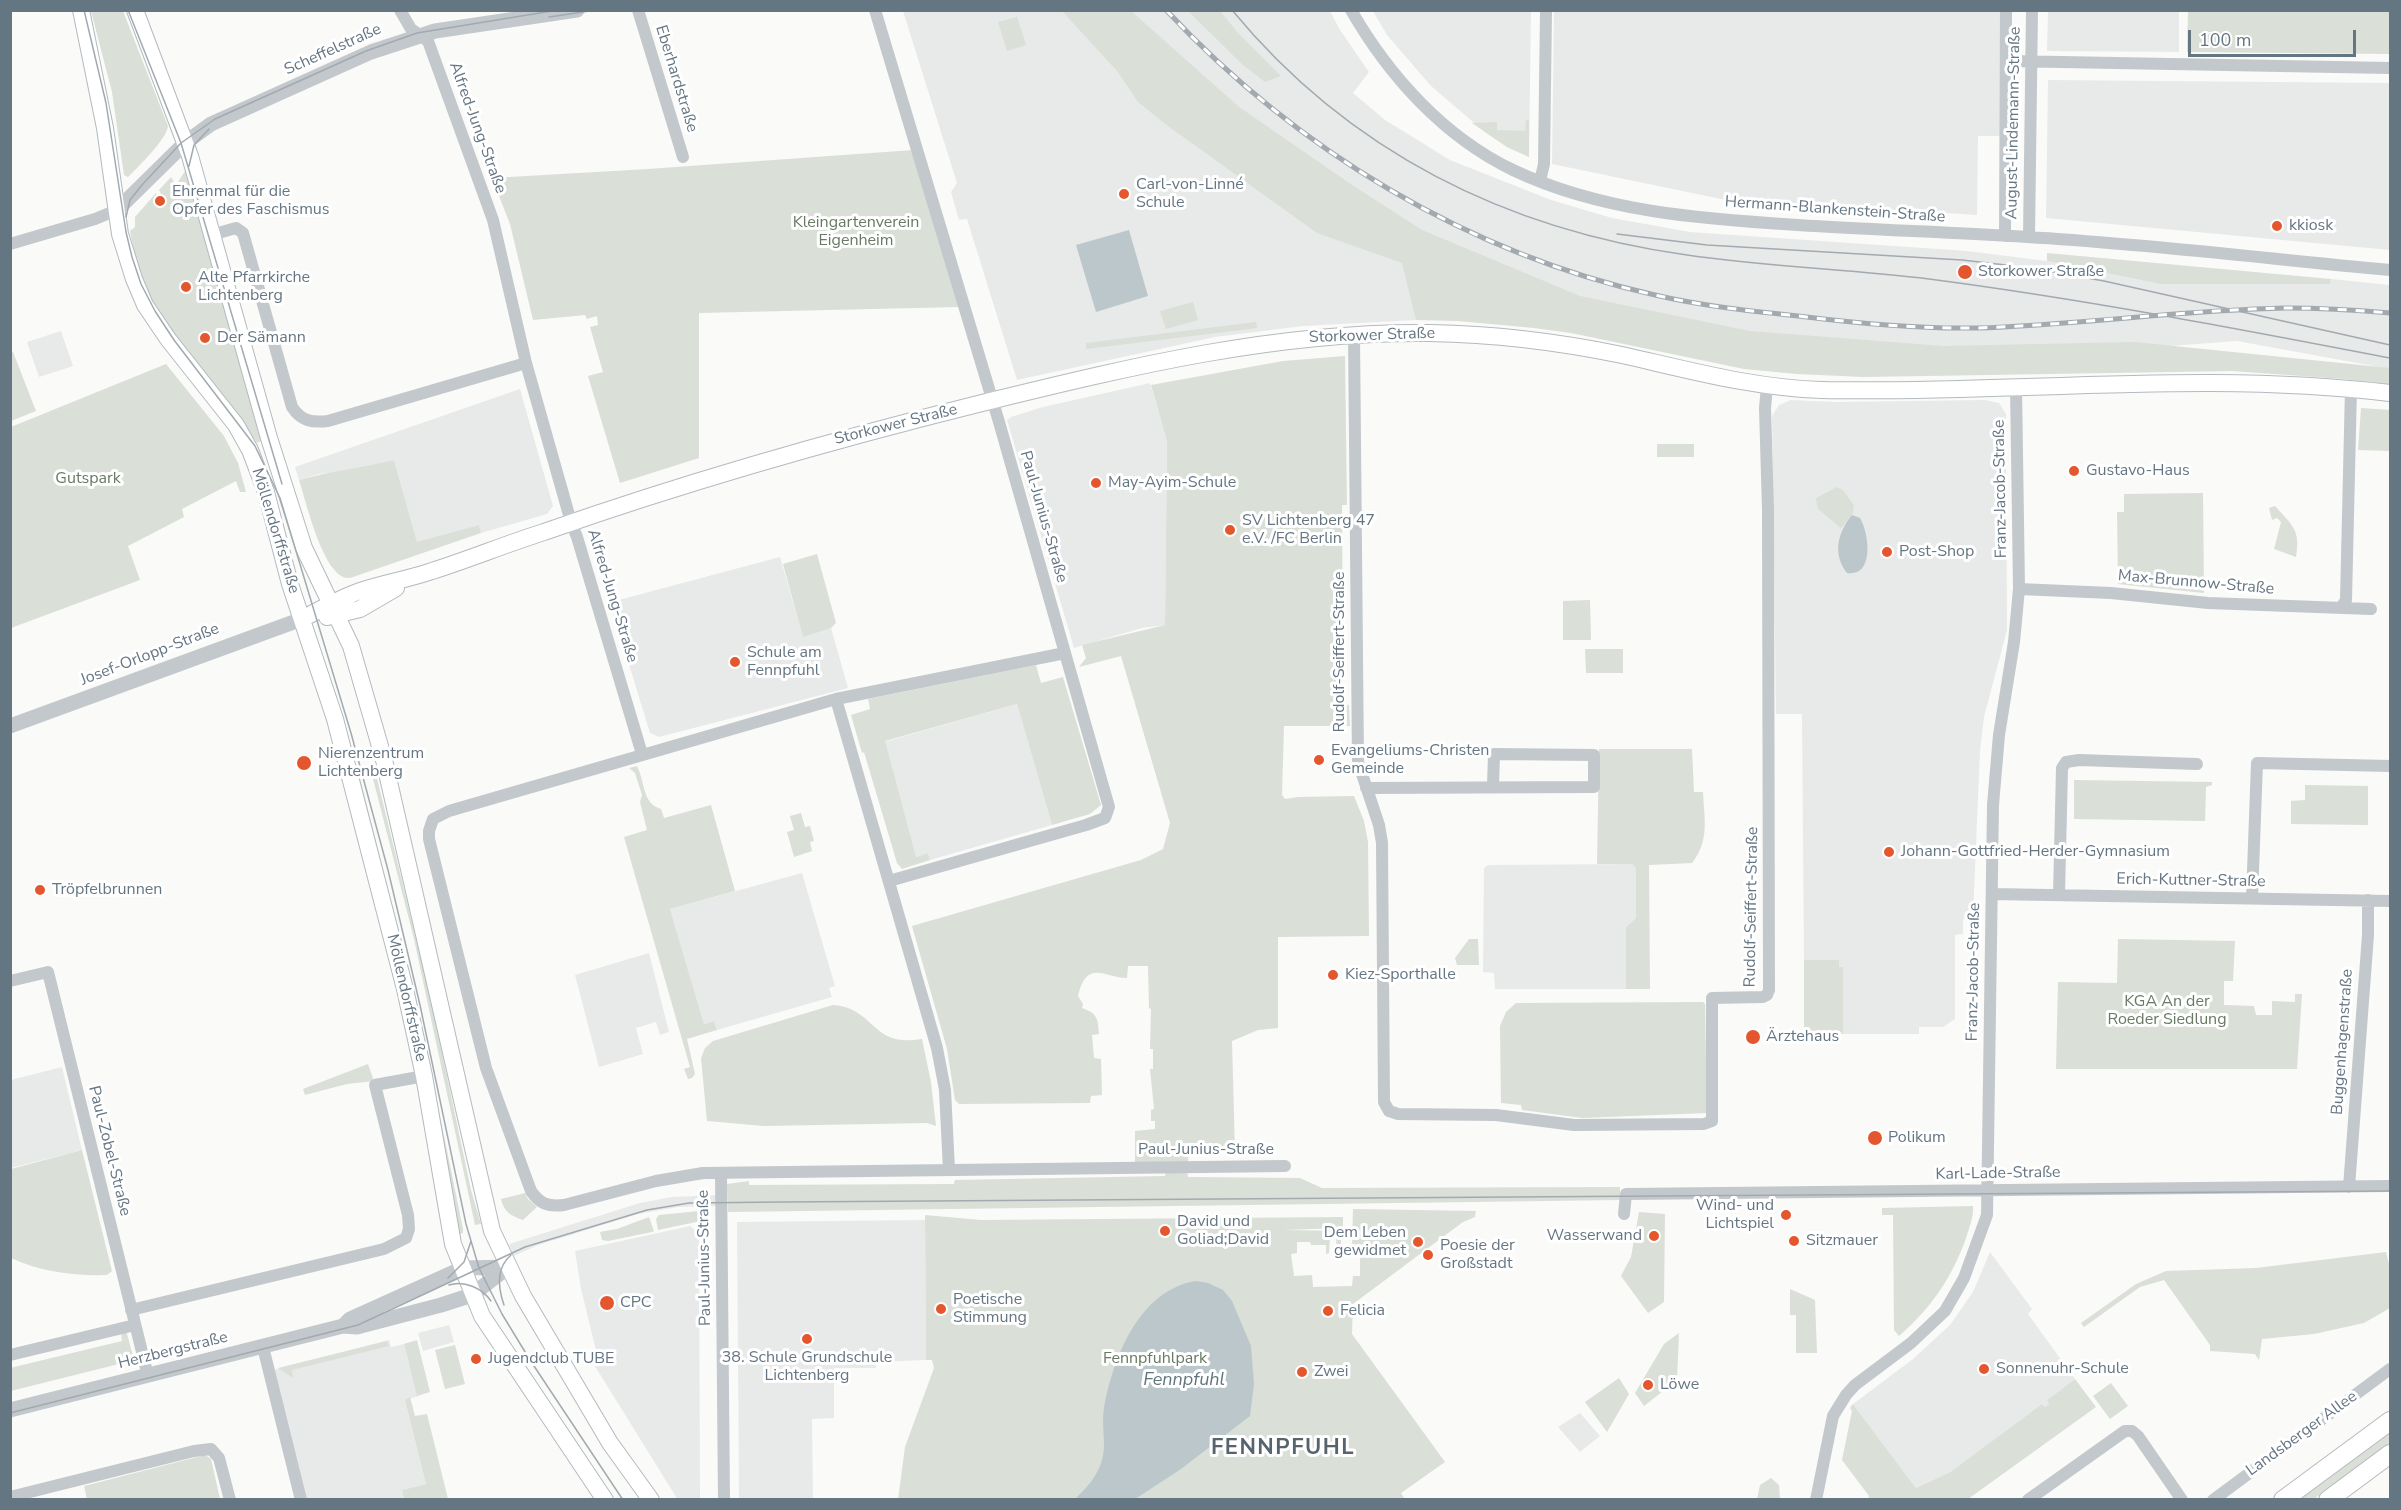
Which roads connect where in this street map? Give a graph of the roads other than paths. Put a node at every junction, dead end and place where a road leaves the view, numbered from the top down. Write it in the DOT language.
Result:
graph roads {
  1 [pos="81,10"];
  2 [pos="135,10"];
  3 [pos="400,10"];
  4 [pos="577,10"];
  5 [pos="638,10"];
  6 [pos="875,10"];
  7 [pos="1352,10"];
  8 [pos="1546,10"];
  9 [pos="2007,10"];
  10 [pos="2032,10"];
  11 [pos="419,35"];
  12 [pos="2006,62"];
  13 [pos="2031,62"];
  14 [pos="2391,68"];
  15 [pos="185,143"];
  16 [pos="683,157"];
  17 [pos="1540,181"];
  18 [pos="117,210"];
  19 [pos="211,235"];
  20 [pos="2005,236"];
  21 [pos="2029,237"];
  22 [pos="10,244"];
  23 [pos="2391,270"];
  24 [pos="1354,334"];
  25 [pos="526,363"];
  26 [pos="1767,386"];
  27 [pos="2016,386"];
  28 [pos="2351,388"];
  29 [pos="2391,393"];
  30 [pos="992,401"];
  31 [pos="571,522"];
  32 [pos="2019,589"];
  33 [pos="2341,608"];
  34 [pos="2370,609"];
  35 [pos="334,610"];
  36 [pos="302,619"];
  37 [pos="1065,653"];
  38 [pos="836,699"];
  39 [pos="10,726"];
  40 [pos="642,754"];
  41 [pos="2197,764"];
  42 [pos="2391,766"];
  43 [pos="1492,786"];
  44 [pos="1366,788"];
  45 [pos="889,881"];
  46 [pos="1992,894"];
  47 [pos="2060,895"];
  48 [pos="2252,898"];
  49 [pos="2368,900"];
  50 [pos="2391,901"];
  51 [pos="10,981"];
  52 [pos="424,1076"];
  53 [pos="1285,1166"];
  54 [pos="949,1170"];
  55 [pos="721,1173"];
  56 [pos="2391,1186"];
  57 [pos="2349,1187"];
  58 [pos="1986,1191"];
  59 [pos="1624,1214"];
  60 [pos="508,1267"];
  61 [pos="463,1268"];
  62 [pos="472,1295"];
  63 [pos="131,1310"];
  64 [pos="135,1325"];
  65 [pos="343,1326"];
  66 [pos="263,1347"];
  67 [pos="10,1355"];
  68 [pos="2391,1369"];
  69 [pos="148,1376"];
  70 [pos="10,1410"];
  71 [pos="2391,1421"];
  72 [pos="2391,1454"];
  73 [pos="10,1497"];
  74 [pos="230,1500"];
  75 [pos="301,1500"];
  76 [pos="605,1500"];
  77 [pos="651,1500"];
  78 [pos="724,1500"];
  79 [pos="1816,1500"];
  80 [pos="2028,1500"];
  81 [pos="2182,1500"];
  82 [pos="2212,1500"];
  83 [pos="2283,1500"];
  84 [pos="2328,1500"];
  1 -- 18 [label="main road, Möllendorffstraße"];
  2 -- 15 [label="main road, Möllendorffstraße"];
  3 -- 11 [label="street, Alfred-Jung-Straße"];
  4 -- 11 [label="street, Scheffelstraße"];
  5 -- 16 [label="street, Eberhardstraße"];
  6 -- 30 [label="street, Paul-Junius-Straße"];
  7 -- 17 [label="street, Hermann-Blankenstein-Straße"];
  8 -- 17 [label="street"];
  9 -- 12 [label="street, August-Lindemann-Straße"];
  10 -- 13 [label="street, August-Lindemann-Straße"];
  11 -- 15 [label="street, Scheffelstraße"];
  11 -- 25 [label="street, Alfred-Jung-Straße"];
  12 -- 13 [label="street"];
  12 -- 20 [label="street, August-Lindemann-Straße"];
  13 -- 14 [label="street"];
  13 -- 21 [label="street, August-Lindemann-Straße"];
  15 -- 18 [label="street, Scheffelstraße"];
  15 -- 19 [label="main road, Möllendorffstraße"];
  17 -- 20 [label="street, Hermann-Blankenstein-Straße"];
  18 -- 22 [label="street"];
  18 -- 36 [label="main road, Möllendorffstraße"];
  19 -- 25 [label="street"];
  19 -- 35 [label="main road, Möllendorffstraße"];
  20 -- 21 [label="street, Hermann-Blankenstein-Straße"];
  21 -- 23 [label="street, Hermann-Blankenstein-Straße"];
  24 -- 26 [label="main road, Storkower Straße"];
  24 -- 30 [label="main road, Storkower Straße"];
  24 -- 44 [label="street, Rudolf-Seiffert-Straße"];
  25 -- 31 [label="street, Alfred-Jung-Straße"];
  26 -- 27 [label="main road, Storkower Straße"];
  26 -- 44 [label="street, Rudolf-Seiffert-Straße"];
  27 -- 28 [label="main road, Storkower Straße"];
  27 -- 32 [label="street, Franz-Jacob-Straße"];
  28 -- 29 [label="main road, Storkower Straße"];
  28 -- 33 [label="street"];
  30 -- 31 [label="main road, Storkower Straße"];
  30 -- 37 [label="street, Paul-Junius-Straße"];
  31 -- 35 [label="main road, Storkower Straße"];
  31 -- 40 [label="street, Alfred-Jung-Straße"];
  32 -- 33 [label="street, Max-Brunnow-Straße"];
  32 -- 46 [label="street, Franz-Jacob-Straße"];
  33 -- 34 [label="street, Max-Brunnow-Straße"];
  35 -- 36 [label="main road, Storkower Straße"];
  35 -- 60 [label="main road, Möllendorffstraße"];
  36 -- 39 [label="street, Josef-Orlopp-Straße"];
  36 -- 52 [label="main road, Möllendorffstraße"];
  37 -- 38 [label="street"];
  37 -- 45 [label="street, Paul-Junius-Straße"];
  38 -- 40 [label="street"];
  38 -- 45 [label="street"];
  40 -- 55 [label="street"];
  41 -- 47 [label="street"];
  42 -- 48 [label="street"];
  43 -- 43 [label="street"];
  43 -- 44 [label="street"];
  45 -- 54 [label="street"];
  46 -- 47 [label="street, Erich-Kuttner-Straße"];
  46 -- 58 [label="street, Franz-Jacob-Straße"];
  47 -- 48 [label="street, Erich-Kuttner-Straße"];
  48 -- 49 [label="street, Erich-Kuttner-Straße"];
  49 -- 50 [label="street, Erich-Kuttner-Straße"];
  49 -- 57 [label="street, Buggenhagenstraße"];
  51 -- 63 [label="street, Paul-Zobel-Straße"];
  52 -- 61 [label="main road, Möllendorffstraße"];
  52 -- 63 [label="street, Möllendorffstraße"];
  53 -- 54 [label="street, Paul-Junius-Straße"];
  54 -- 55 [label="street, Paul-Junius-Straße"];
  55 -- 78 [label="street, Paul-Junius-Straße"];
  56 -- 57 [label="street, Karl-Lade-Straße"];
  57 -- 58 [label="street, Karl-Lade-Straße"];
  58 -- 59 [label="street, Karl-Lade-Straße"];
  58 -- 79 [label="street, Franz-Jacob-Straße"];
  60 -- 61 [label="street"];
  60 -- 62 [label="street, Herzbergstraße"];
  60 -- 77 [label="main road, Möllendorffstraße"];
  61 -- 62 [label="main road, Möllendorffstraße"];
  61 -- 65 [label="street, Herzbergstraße"];
  62 -- 65 [label="street, Herzbergstraße"];
  62 -- 76 [label="main road, Möllendorffstraße"];
  63 -- 64 [label="street, Paul-Zobel-Straße"];
  64 -- 67 [label="street"];
  64 -- 69 [label="street, Paul-Zobel-Straße"];
  65 -- 66 [label="street, Herzbergstraße"];
  66 -- 69 [label="street, Herzbergstraße"];
  66 -- 75 [label="street"];
  68 -- 82 [label="street, Landsberger Allee"];
  69 -- 70 [label="street, Herzbergstraße"];
  71 -- 83 [label="main road"];
  72 -- 84 [label="main road"];
  73 -- 74 [label="street"];
  80 -- 81 [label="street"];
}
